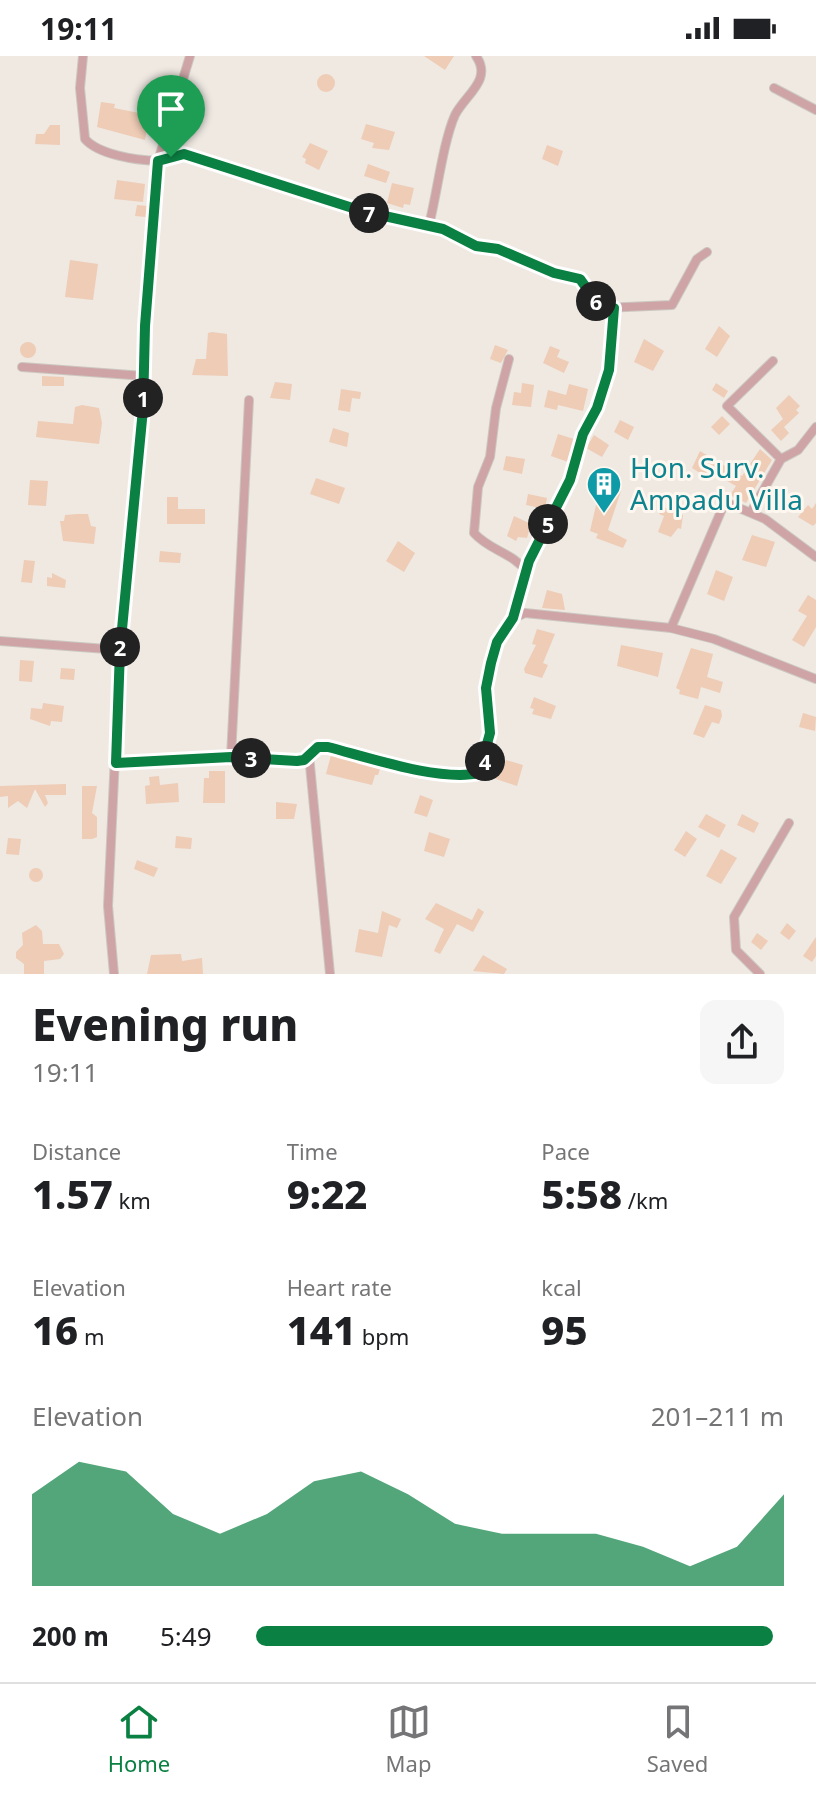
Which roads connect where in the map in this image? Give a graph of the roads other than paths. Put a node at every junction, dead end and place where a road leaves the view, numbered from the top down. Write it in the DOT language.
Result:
graph roads {
  1 [pos="83,56"];
  2 [pos="190,56"];
  3 [pos="476,56"];
  4 [pos="774,88"];
  5 [pos="816,110"];
  6 [pos="158,161"];
  7 [pos="429,225"];
  8 [pos="707,252"];
  9 [pos="614,308"];
  10 [pos="509,359"];
  11 [pos="773,361"];
  12 [pos="22,367"];
  13 [pos="144,376"];
  14 [pos="249,400"];
  15 [pos="816,427"];
  16 [pos="781,459"];
  17 [pos="751,512"];
  18 [pos="816,557"];
  19 [pos="527,572"];
  20 [pos="513,618"];
  21 [pos="671,628"];
  22 [pos="0,641"];
  23 [pos="120,650"];
  24 [pos="816,679"];
  25 [pos="309,755"];
  26 [pos="231,757"];
  27 [pos="116,763"];
  28 [pos="789,823"];
  29 [pos="114,974"];
  30 [pos="330,974"];
  31 [pos="760,974"];
  1 -- 6 [label="street"];
  2 -- 6 [label="street"];
  3 -- 7 [label="street"];
  4 -- 5 [label="street"];
  6 -- 7 [label="street"];
  6 -- 13 [label="street"];
  7 -- 9 [label="street"];
  8 -- 9 [label="street"];
  9 -- 19 [label="street"];
  10 -- 19 [label="street"];
  11 -- 16 [label="street"];
  12 -- 13 [label="street"];
  13 -- 23 [label="street"];
  14 -- 26 [label="street"];
  15 -- 16 [label="street"];
  16 -- 17 [label="street"];
  17 -- 18 [label="street"];
  17 -- 21 [label="street"];
  19 -- 20 [label="street"];
  20 -- 21 [label="street"];
  20 -- 25 [label="street"];
  21 -- 24 [label="street"];
  22 -- 23 [label="street"];
  23 -- 27 [label="street"];
  25 -- 26 [label="street"];
  25 -- 30 [label="street"];
  26 -- 27 [label="street"];
  27 -- 29 [label="street"];
  28 -- 31 [label="street"];
}
